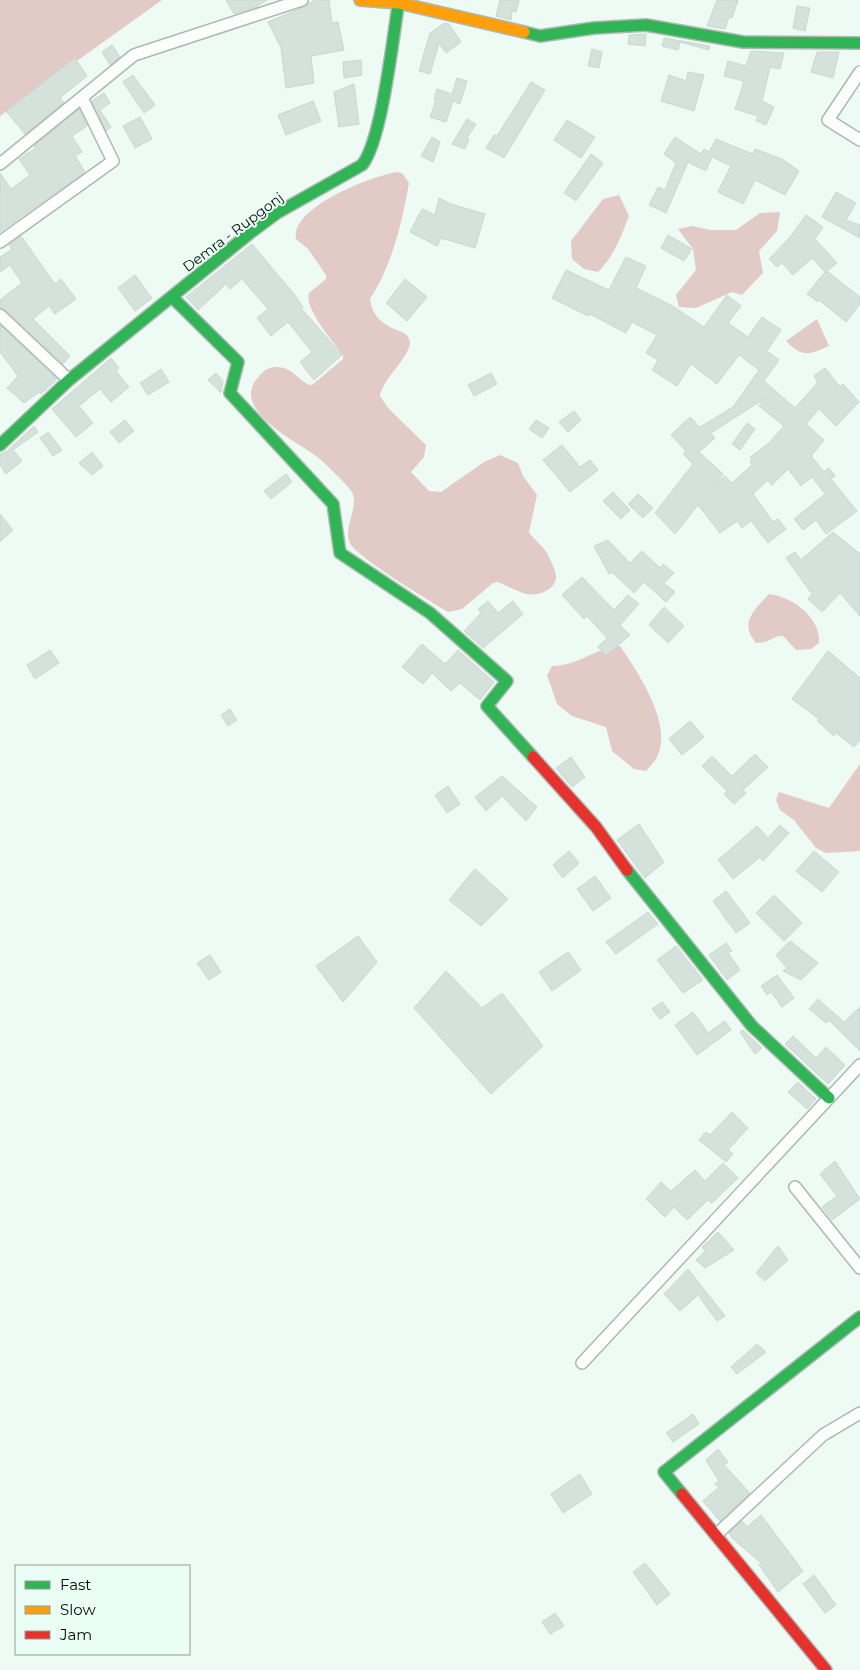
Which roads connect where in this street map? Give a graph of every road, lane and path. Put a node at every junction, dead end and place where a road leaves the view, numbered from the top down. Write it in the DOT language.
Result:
graph roads {
  1 [pos="302,0"];
  2 [pos="360,0"];
  3 [pos="399,2"];
  4 [pos="860,43"];
  5 [pos="860,72"];
  6 [pos="82,98"];
  7 [pos="860,140"];
  8 [pos="0,164"];
  9 [pos="0,242"];
  10 [pos="172,297"];
  11 [pos="0,315"];
  12 [pos="69,380"];
  13 [pos="0,445"];
  14 [pos="860,1065"];
  15 [pos="829,1098"];
  16 [pos="795,1187"];
  17 [pos="860,1268"];
  18 [pos="860,1317"];
  19 [pos="582,1364"];
  20 [pos="860,1413"];
  21 [pos="716,1536"];
  22 [pos="826,1670"];
  1 -- 6 [label="street"];
  2 -- 3 [label="street"];
  3 -- 4 [label="street"];
  3 -- 10 [label="street, Demra - Rupgonj"];
  5 -- 7 [label="street"];
  6 -- 8 [label="street"];
  6 -- 9 [label="street"];
  10 -- 12 [label="street, Demra - Rupgonj"];
  10 -- 15 [label="street"];
  11 -- 12 [label="street"];
  12 -- 13 [label="street, Demra - Rupgonj"];
  14 -- 15 [label="street"];
  15 -- 19 [label="street"];
  16 -- 17 [label="street"];
  18 -- 21 [label="street"];
  20 -- 21 [label="street"];
  21 -- 22 [label="street"];
}
